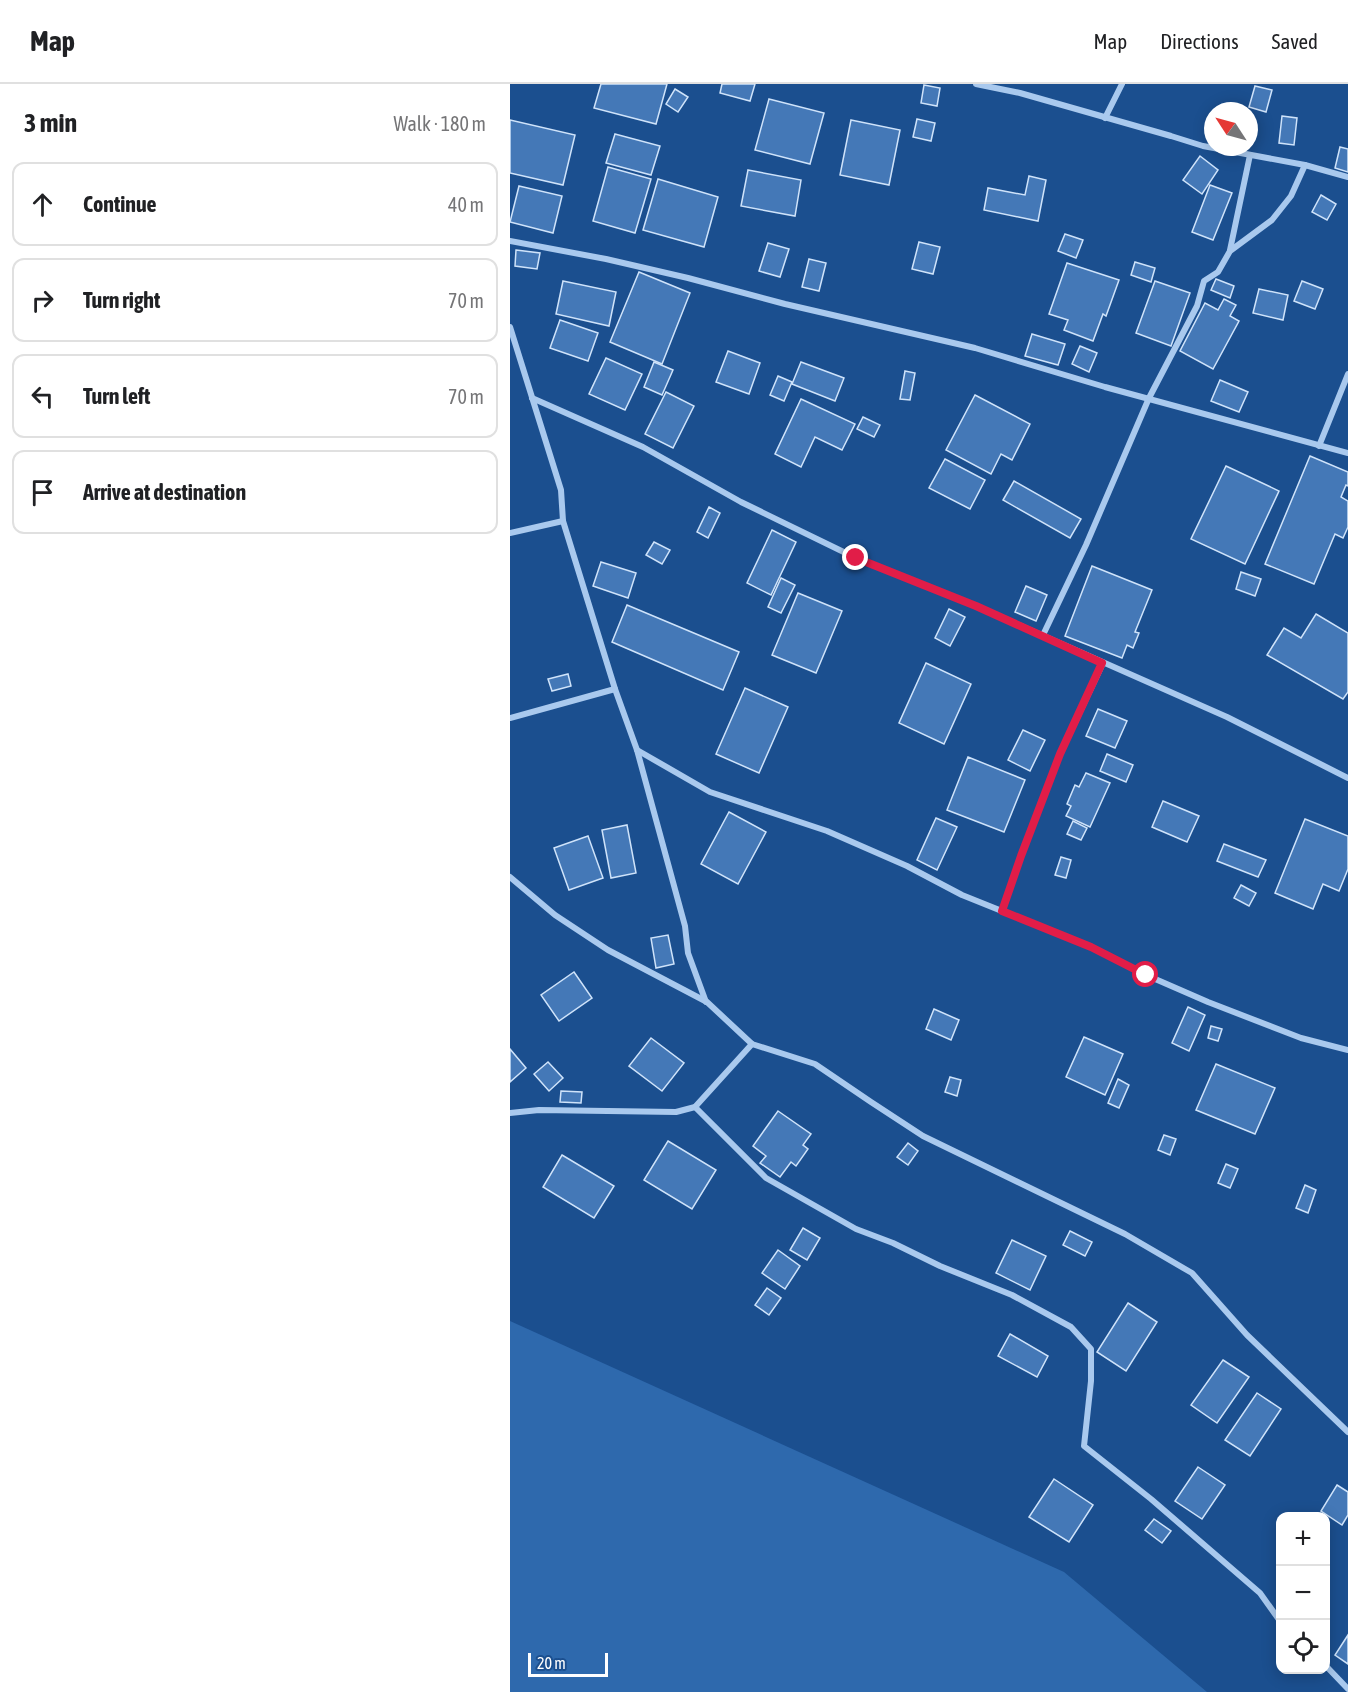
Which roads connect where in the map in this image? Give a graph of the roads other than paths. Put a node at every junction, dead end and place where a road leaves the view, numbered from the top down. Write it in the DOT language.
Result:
graph roads {
  1 [pos="976,84"];
  2 [pos="1122,84"];
  3 [pos="1105,118"];
  4 [pos="1204,146"];
  5 [pos="1250,156"];
  6 [pos="1256,156"];
  7 [pos="1305,165"];
  8 [pos="1348,177"];
  9 [pos="510,241"];
  10 [pos="1230,251"];
  11 [pos="510,327"];
  12 [pos="1348,374"];
  13 [pos="532,398"];
  14 [pos="1149,398"];
  15 [pos="1319,446"];
  16 [pos="1348,453"];
  17 [pos="563,521"];
  18 [pos="510,533"];
  19 [pos="1043,635"];
  20 [pos="1102,663"];
  21 [pos="615,689"];
  22 [pos="510,718"];
  23 [pos="637,750"];
  24 [pos="1348,778"];
  25 [pos="510,877"];
  26 [pos="1002,911"];
  27 [pos="707,1002"];
  28 [pos="753,1044"];
  29 [pos="1348,1050"];
  30 [pos="695,1107"];
  31 [pos="510,1113"];
  32 [pos="1348,1432"];
  33 [pos="1280,1620"];
  34 [pos="1330,1670"];
  35 [pos="1348,1689"];
  1 -- 3 [label="street"];
  2 -- 3 [label="street"];
  3 -- 4 [label="street"];
  5 -- 10 [label="street"];
  6 -- 7 [label="street"];
  7 -- 8 [label="street"];
  7 -- 10 [label="street"];
  9 -- 14 [label="street"];
  10 -- 14 [label="street"];
  11 -- 13 [label="street"];
  12 -- 15 [label="street"];
  13 -- 17 [label="street"];
  13 -- 19 [label="street"];
  14 -- 15 [label="street"];
  14 -- 19 [label="street"];
  15 -- 16 [label="street"];
  17 -- 18 [label="street"];
  17 -- 21 [label="street"];
  19 -- 20 [label="street"];
  20 -- 24 [label="street"];
  20 -- 26 [label="street"];
  21 -- 22 [label="street"];
  21 -- 23 [label="street"];
  23 -- 26 [label="street"];
  23 -- 27 [label="street"];
  25 -- 27 [label="street"];
  26 -- 29 [label="street"];
  27 -- 28 [label="street"];
  28 -- 30 [label="street"];
  28 -- 32 [label="street"];
  30 -- 31 [label="street"];
  30 -- 33 [label="street"];
  34 -- 35 [label="street"];
}
